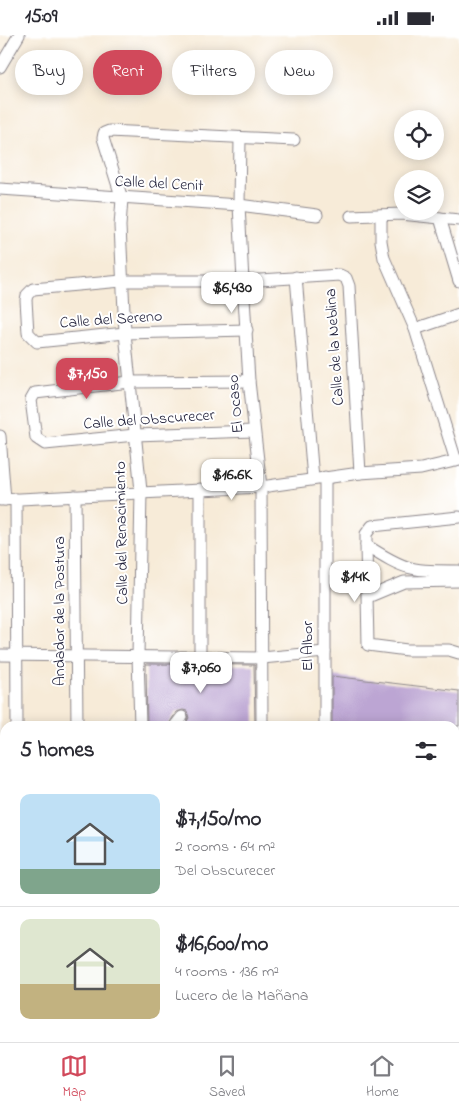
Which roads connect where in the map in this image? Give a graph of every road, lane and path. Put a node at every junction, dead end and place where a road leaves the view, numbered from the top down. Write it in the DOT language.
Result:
graph roads {
  1 [pos="19,35"];
  2 [pos="0,67"];
  3 [pos="240,138"];
  4 [pos="294,140"];
  5 [pos="0,189"];
  6 [pos="122,199"];
  7 [pos="239,205"];
  8 [pos="394,214"];
  9 [pos="317,215"];
  10 [pos="381,215"];
  11 [pos="351,216"];
  12 [pos="444,218"];
  13 [pos="459,219"];
  14 [pos="441,220"];
  15 [pos="296,277"];
  16 [pos="122,281"];
  17 [pos="243,281"];
  18 [pos="459,281"];
  19 [pos="459,315"];
  20 [pos="415,329"];
  21 [pos="247,330"];
  22 [pos="125,333"];
  23 [pos="37,342"];
  24 [pos="249,381"];
  25 [pos="130,382"];
  26 [pos="254,431"];
  27 [pos="136,435"];
  28 [pos="0,436"];
  29 [pos="455,443"];
  30 [pos="457,461"];
  31 [pos="360,473"];
  32 [pos="325,477"];
  33 [pos="313,479"];
  34 [pos="261,487"];
  35 [pos="200,489"];
  36 [pos="141,491"];
  37 [pos="75,496"];
  38 [pos="7,500"];
  39 [pos="459,517"];
  40 [pos="366,545"];
  41 [pos="405,568"];
  42 [pos="459,571"];
  43 [pos="459,581"];
  44 [pos="404,582"];
  45 [pos="368,597"];
  46 [pos="325,652"];
  47 [pos="459,653"];
  48 [pos="18,654"];
  49 [pos="77,654"];
  50 [pos="0,655"];
  51 [pos="138,655"];
  52 [pos="200,656"];
  53 [pos="262,658"];
  54 [pos="182,717"];
  55 [pos="17,721"];
  56 [pos="77,721"];
  57 [pos="140,721"];
  58 [pos="179,721"];
  59 [pos="262,721"];
  60 [pos="325,721"];
  1 -- 2 [label="street"];
  3 -- 4 [label="street"];
  3 -- 6 [label="street, Calle del Renacimiento"];
  3 -- 7 [label="street, El Ocaso"];
  5 -- 6 [label="street, Calle del Cenit"];
  6 -- 7 [label="street, Calle del Cenit"];
  6 -- 16 [label="street, Calle del Renacimiento"];
  7 -- 9 [label="street, Calle del Cenit"];
  7 -- 17 [label="street, El Ocaso"];
  8 -- 10 [label="street"];
  10 -- 11 [label="street"];
  10 -- 20 [label="street"];
  12 -- 13 [label="street"];
  14 -- 18 [label="street"];
  15 -- 17 [label="street, Calle de la Neblina"];
  15 -- 31 [label="street, Calle de la Neblina"];
  15 -- 33 [label="street"];
  16 -- 17 [label="street, Calle de la Neblina"];
  16 -- 22 [label="street, Calle del Renacimiento"];
  16 -- 23 [label="street, Calle de la Neblina"];
  17 -- 21 [label="street, El Ocaso"];
  19 -- 20 [label="street"];
  20 -- 29 [label="street"];
  21 -- 22 [label="street, Calle del Sereno"];
  21 -- 24 [label="street, El Ocaso"];
  22 -- 23 [label="street, Calle del Sereno"];
  22 -- 25 [label="street, Calle del Renacimiento"];
  24 -- 25 [label="street"];
  24 -- 26 [label="street, El Ocaso"];
  25 -- 27 [label="street, Calle del Renacimiento"];
  25 -- 27 [label="street, Calle del Obscurecer"];
  26 -- 27 [label="street, Calle del Obscurecer"];
  26 -- 34 [label="street, El Ocaso"];
  27 -- 36 [label="street, Calle del Renacimiento"];
  28 -- 38 [label="street"];
  29 -- 30 [label="street"];
  30 -- 31 [label="street"];
  31 -- 32 [label="street"];
  32 -- 33 [label="street"];
  32 -- 46 [label="street, El Albor"];
  33 -- 34 [label="street"];
  34 -- 35 [label="street"];
  34 -- 53 [label="street, El Ocaso"];
  35 -- 36 [label="street"];
  35 -- 52 [label="street"];
  36 -- 37 [label="street"];
  36 -- 51 [label="street, Calle del Renacimiento"];
  37 -- 38 [label="street"];
  37 -- 49 [label="street, Andador de la Postura"];
  38 -- 48 [label="street"];
  39 -- 40 [label="street"];
  40 -- 41 [label="street"];
  40 -- 45 [label="street"];
  41 -- 42 [label="street"];
  41 -- 44 [label="street"];
  43 -- 44 [label="street"];
  44 -- 45 [label="street"];
  45 -- 47 [label="street"];
  46 -- 53 [label="street"];
  46 -- 60 [label="street, El Albor"];
  48 -- 49 [label="street"];
  48 -- 50 [label="street"];
  48 -- 55 [label="street"];
  49 -- 51 [label="street"];
  49 -- 56 [label="street, Andador de la Postura"];
  51 -- 52 [label="street"];
  51 -- 57 [label="street, Calle del Renacimiento"];
  52 -- 53 [label="street"];
  53 -- 59 [label="street, El Ocaso"];
  54 -- 58 [label="street"];
}
